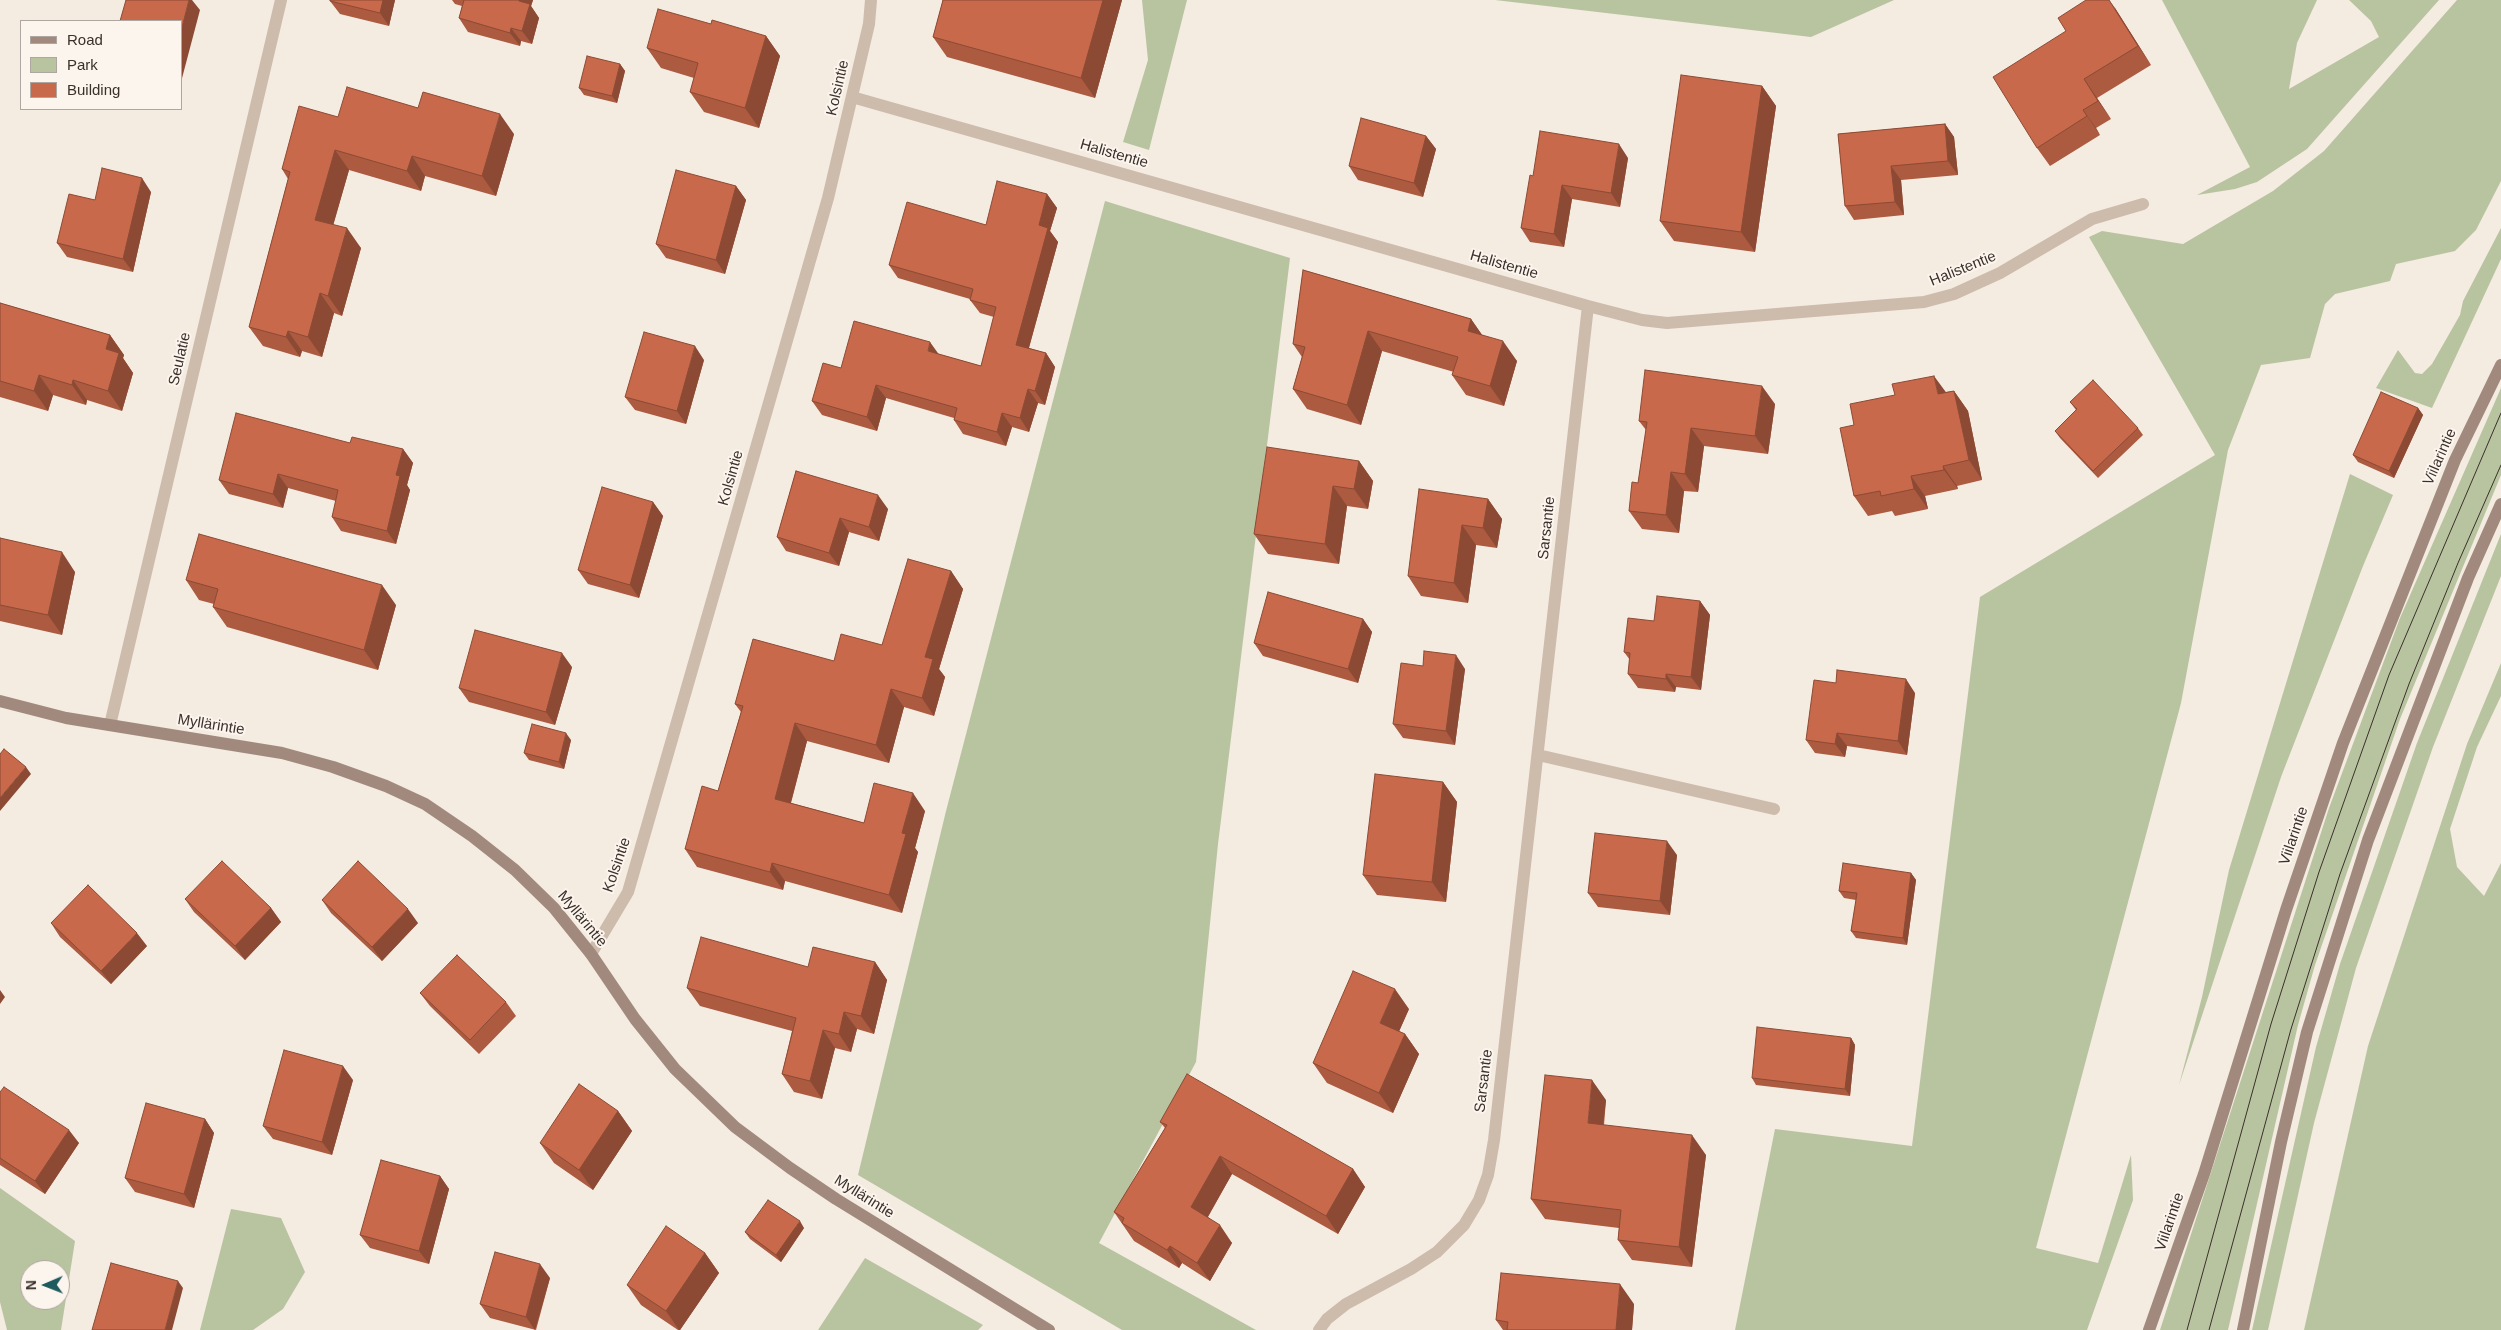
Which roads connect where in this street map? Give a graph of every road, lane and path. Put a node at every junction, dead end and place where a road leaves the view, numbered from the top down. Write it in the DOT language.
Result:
graph roads {
  1 [pos="281,0"];
  2 [pos="872,0"];
  3 [pos="852,96"];
  4 [pos="2143,204"];
  5 [pos="1588,306"];
  6 [pos="2501,365"];
  7 [pos="2501,504"];
  8 [pos="0,701"];
  9 [pos="110,726"];
  10 [pos="1538,755"];
  11 [pos="1774,809"];
  12 [pos="591,954"];
  13 [pos="1049,1330"];
  14 [pos="1318,1330"];
  15 [pos="2150,1330"];
  16 [pos="2243,1330"];
  1 -- 9 [label="street, Seulatie"];
  2 -- 3 [label="street, Kolsintie"];
  3 -- 5 [label="street, Halistentie"];
  3 -- 12 [label="street, Kolsintie"];
  4 -- 5 [label="street, Halistentie"];
  5 -- 10 [label="street, Sarsantie"];
  6 -- 15 [label="main road, Viilarintie"];
  7 -- 16 [label="main road"];
  8 -- 9 [label="main road, Myllärintie"];
  9 -- 12 [label="main road, Myllärintie"];
  10 -- 11 [label="street"];
  10 -- 14 [label="street, Sarsantie"];
  12 -- 13 [label="main road, Myllärintie"];
}
